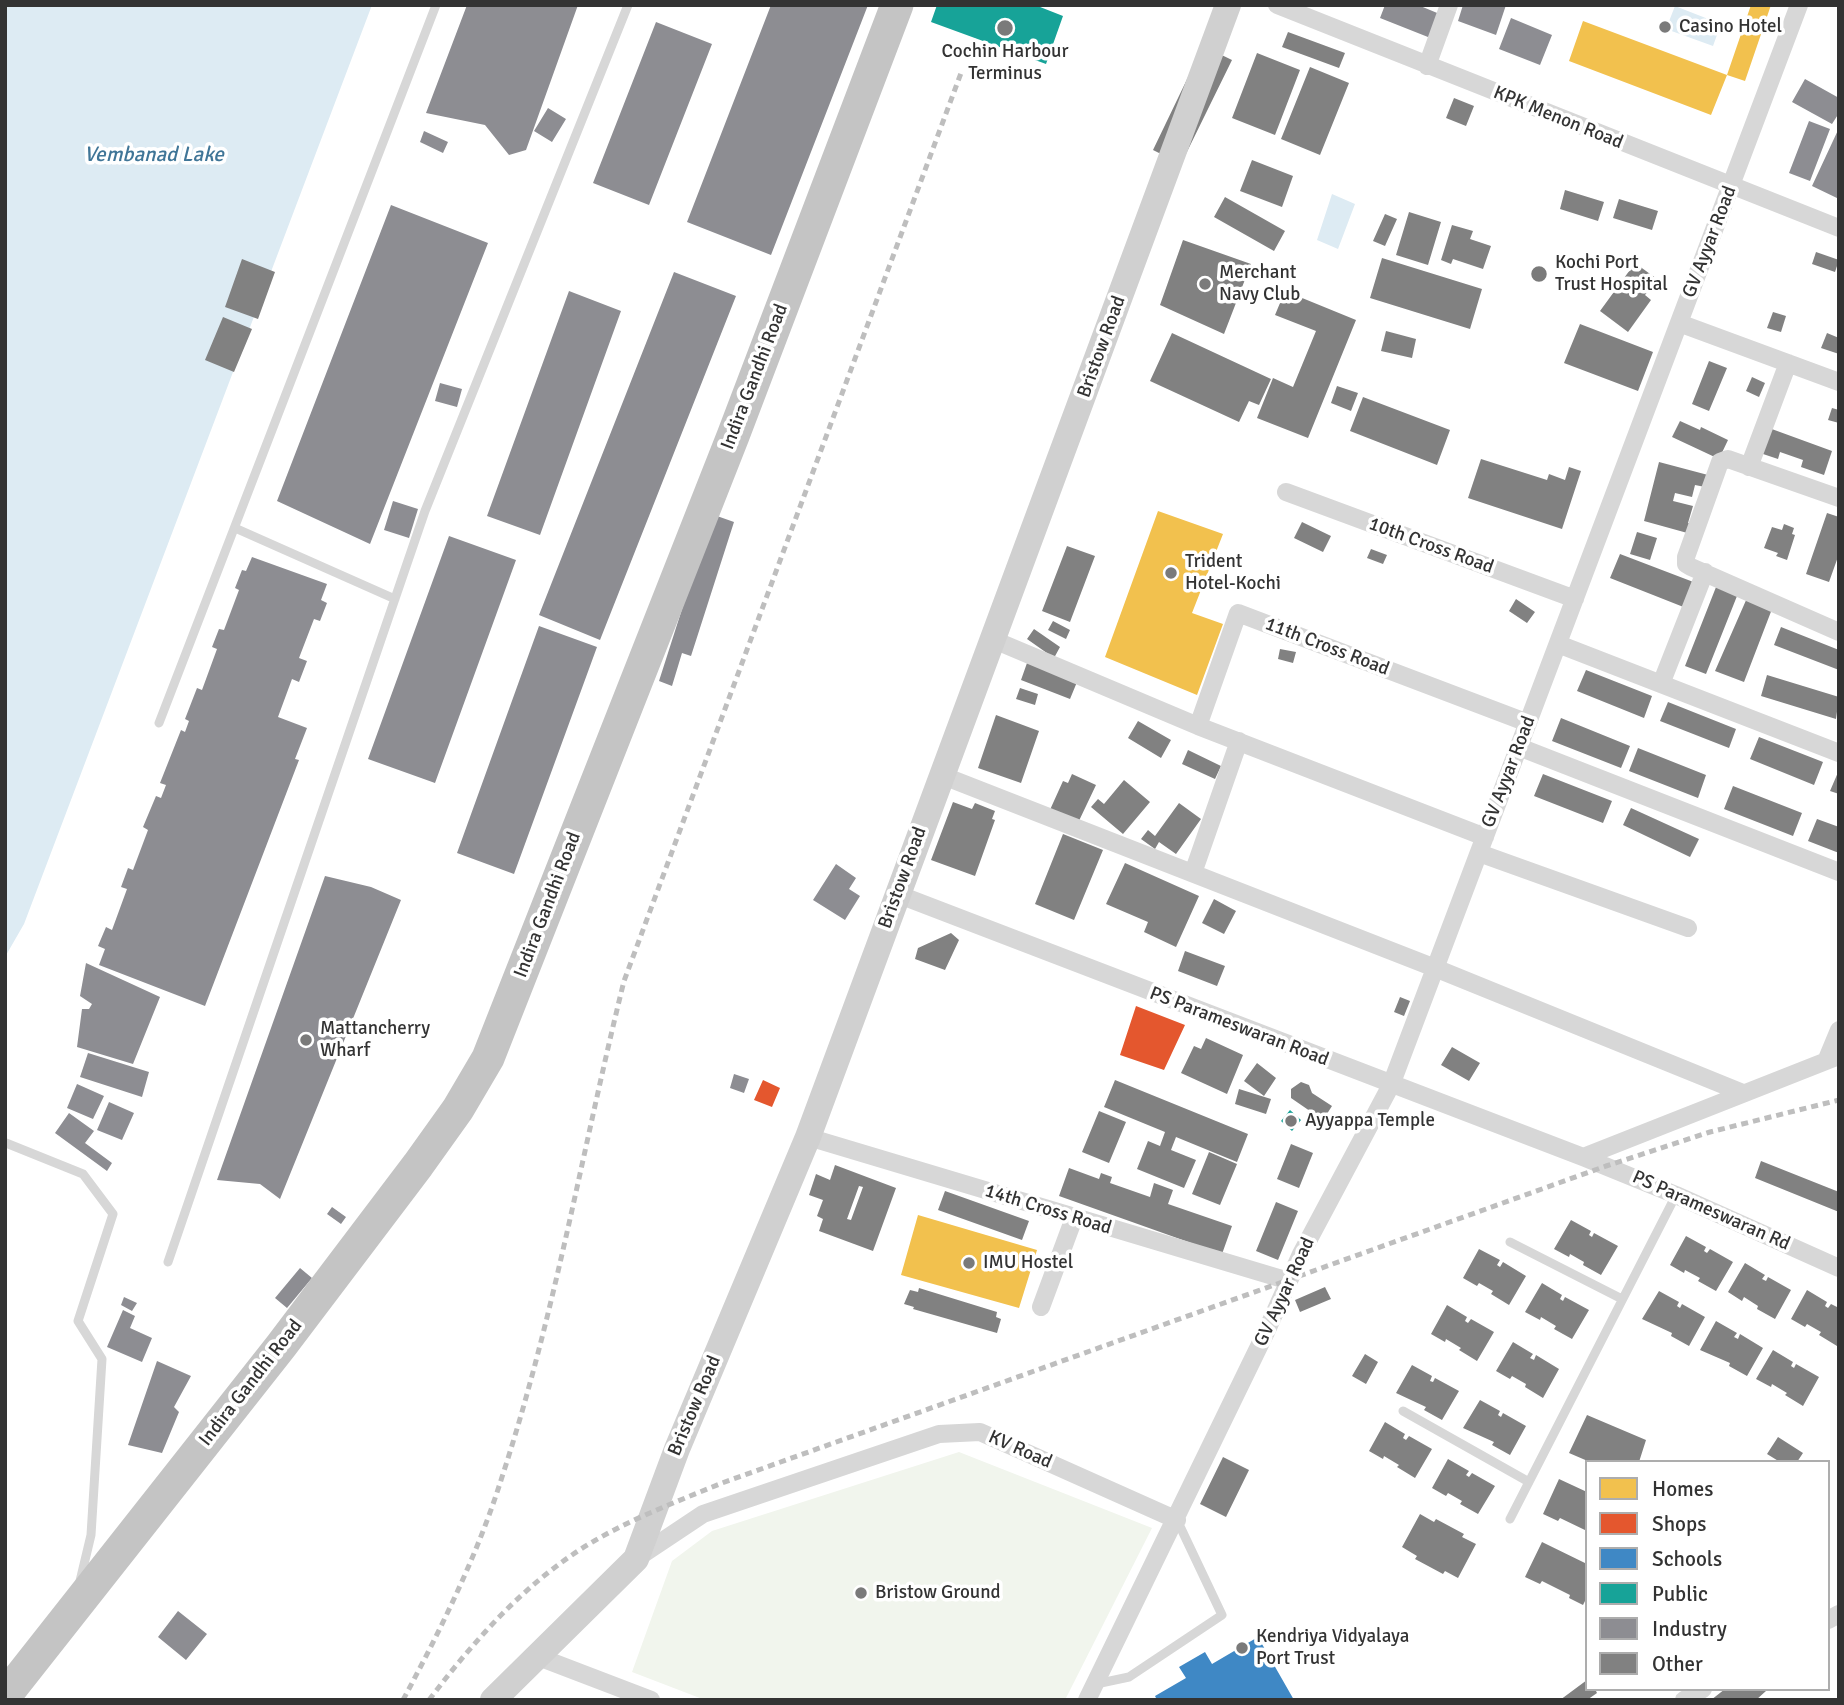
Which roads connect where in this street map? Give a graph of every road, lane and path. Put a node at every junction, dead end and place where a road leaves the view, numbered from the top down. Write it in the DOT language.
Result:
graph roads {
  1 [pos="436,5"];
  2 [pos="628,5"];
  3 [pos="897,5"];
  4 [pos="1228,5"];
  5 [pos="1277,5"];
  6 [pos="1449,5"];
  7 [pos="1799,5"];
  8 [pos="1427,65"];
  9 [pos="1731,187"];
  10 [pos="1839,229"];
  11 [pos="1679,323"];
  12 [pos="1788,363"];
  13 [pos="1839,382"];
  14 [pos="1749,467"];
  15 [pos="1286,492"];
  16 [pos="1839,498"];
  17 [pos="234,528"];
  18 [pos="1705,572"];
  19 [pos="395,599"];
  20 [pos="1575,599"];
  21 [pos="1839,632"];
  22 [pos="993,640"];
  23 [pos="1558,644"];
  24 [pos="1661,684"];
  25 [pos="159,723"];
  26 [pos="1528,723"];
  27 [pos="1198,726"];
  28 [pos="1239,741"];
  29 [pos="1518,747"];
  30 [pos="1839,753"];
  31 [pos="941,775"];
  32 [pos="1482,845"];
  33 [pos="1839,872"];
  34 [pos="1193,873"];
  35 [pos="897,894"];
  36 [pos="1688,928"];
  37 [pos="1435,968"];
  38 [pos="1839,1030"];
  39 [pos="1833,1057"];
  40 [pos="1391,1085"];
  41 [pos="1743,1093"];
  42 [pos="808,1137"];
  43 [pos="6,1143"];
  44 [pos="1583,1157"];
  45 [pos="1676,1195"];
  46 [pos="1074,1218"];
  47 [pos="1510,1242"];
  48 [pos="167,1262"];
  49 [pos="1839,1268"];
  50 [pos="1289,1281"];
  51 [pos="1622,1299"];
  52 [pos="1041,1307"];
  53 [pos="1403,1411"];
  54 [pos="1530,1482"];
  55 [pos="1510,1519"];
  56 [pos="1177,1520"];
  57 [pos="636,1559"];
  58 [pos="73,1610"];
  59 [pos="537,1656"];
  60 [pos="1096,1684"];
  61 [pos="1700,1691"];
  62 [pos="5,1696"];
  63 [pos="493,1700"];
  64 [pos="651,1700"];
  65 [pos="1087,1700"];
  66 [pos="1684,1700"];
  1 -- 17 [label="lane"];
  2 -- 19 [label="lane"];
  3 -- 58 [label="highway, Indira Gandhi Road"];
  4 -- 22 [label="street, Bristow Road"];
  5 -- 8 [label="street, KPK Menon Road"];
  6 -- 8 [label="street"];
  7 -- 9 [label="street, GV Ayyar Road"];
  8 -- 9 [label="street, KPK Menon Road"];
  9 -- 10 [label="street, KPK Menon Road"];
  9 -- 11 [label="street, GV Ayyar Road"];
  11 -- 12 [label="street"];
  11 -- 20 [label="street, GV Ayyar Road"];
  12 -- 13 [label="street"];
  12 -- 14 [label="street"];
  14 -- 16 [label="street"];
  14 -- 18 [label="street"];
  15 -- 20 [label="street, 10th Cross Road"];
  17 -- 19 [label="lane"];
  17 -- 25 [label="lane"];
  18 -- 21 [label="street"];
  18 -- 24 [label="street"];
  19 -- 48 [label="lane"];
  20 -- 23 [label="street, GV Ayyar Road"];
  22 -- 27 [label="street"];
  22 -- 31 [label="street, Bristow Road"];
  23 -- 24 [label="street"];
  23 -- 26 [label="street, GV Ayyar Road"];
  24 -- 30 [label="street"];
  26 -- 27 [label="street, 11th Cross Road"];
  26 -- 29 [label="street, GV Ayyar Road"];
  27 -- 28 [label="street"];
  28 -- 32 [label="street"];
  28 -- 34 [label="street"];
  29 -- 32 [label="street, GV Ayyar Road"];
  29 -- 33 [label="street"];
  31 -- 34 [label="street"];
  31 -- 35 [label="street, Bristow Road"];
  32 -- 36 [label="street"];
  32 -- 37 [label="street, GV Ayyar Road"];
  34 -- 37 [label="street"];
  35 -- 40 [label="street, PS Parameswaran Road"];
  35 -- 42 [label="street, Bristow Road"];
  37 -- 40 [label="street, GV Ayyar Road"];
  37 -- 41 [label="street"];
  38 -- 39 [label="street"];
  39 -- 41 [label="street"];
  40 -- 44 [label="street, PS Parameswaran Road"];
  40 -- 50 [label="street, GV Ayyar Road"];
  41 -- 44 [label="street"];
  42 -- 46 [label="street, 14th Cross Road"];
  42 -- 57 [label="street, Bristow Road"];
  43 -- 58 [label="lane"];
  44 -- 45 [label="street, PS Parameswaran Rd"];
  45 -- 49 [label="street, PS Parameswaran Rd"];
  45 -- 51 [label="lane"];
  46 -- 50 [label="street, 14th Cross Road"];
  46 -- 52 [label="street"];
  47 -- 51 [label="lane"];
  50 -- 56 [label="street, GV Ayyar Road"];
  51 -- 54 [label="lane"];
  53 -- 54 [label="lane"];
  54 -- 55 [label="lane"];
  56 -- 57 [label="street, KV Road"];
  56 -- 60 [label="street"];
  56 -- 60 [label="lane"];
  57 -- 59 [label="street, Bristow Road"];
  58 -- 62 [label="highway, Indira Gandhi Road"];
  59 -- 63 [label="street, Bristow Road"];
  59 -- 64 [label="street"];
  60 -- 65 [label="street"];
  61 -- 66 [label="street"];
}
